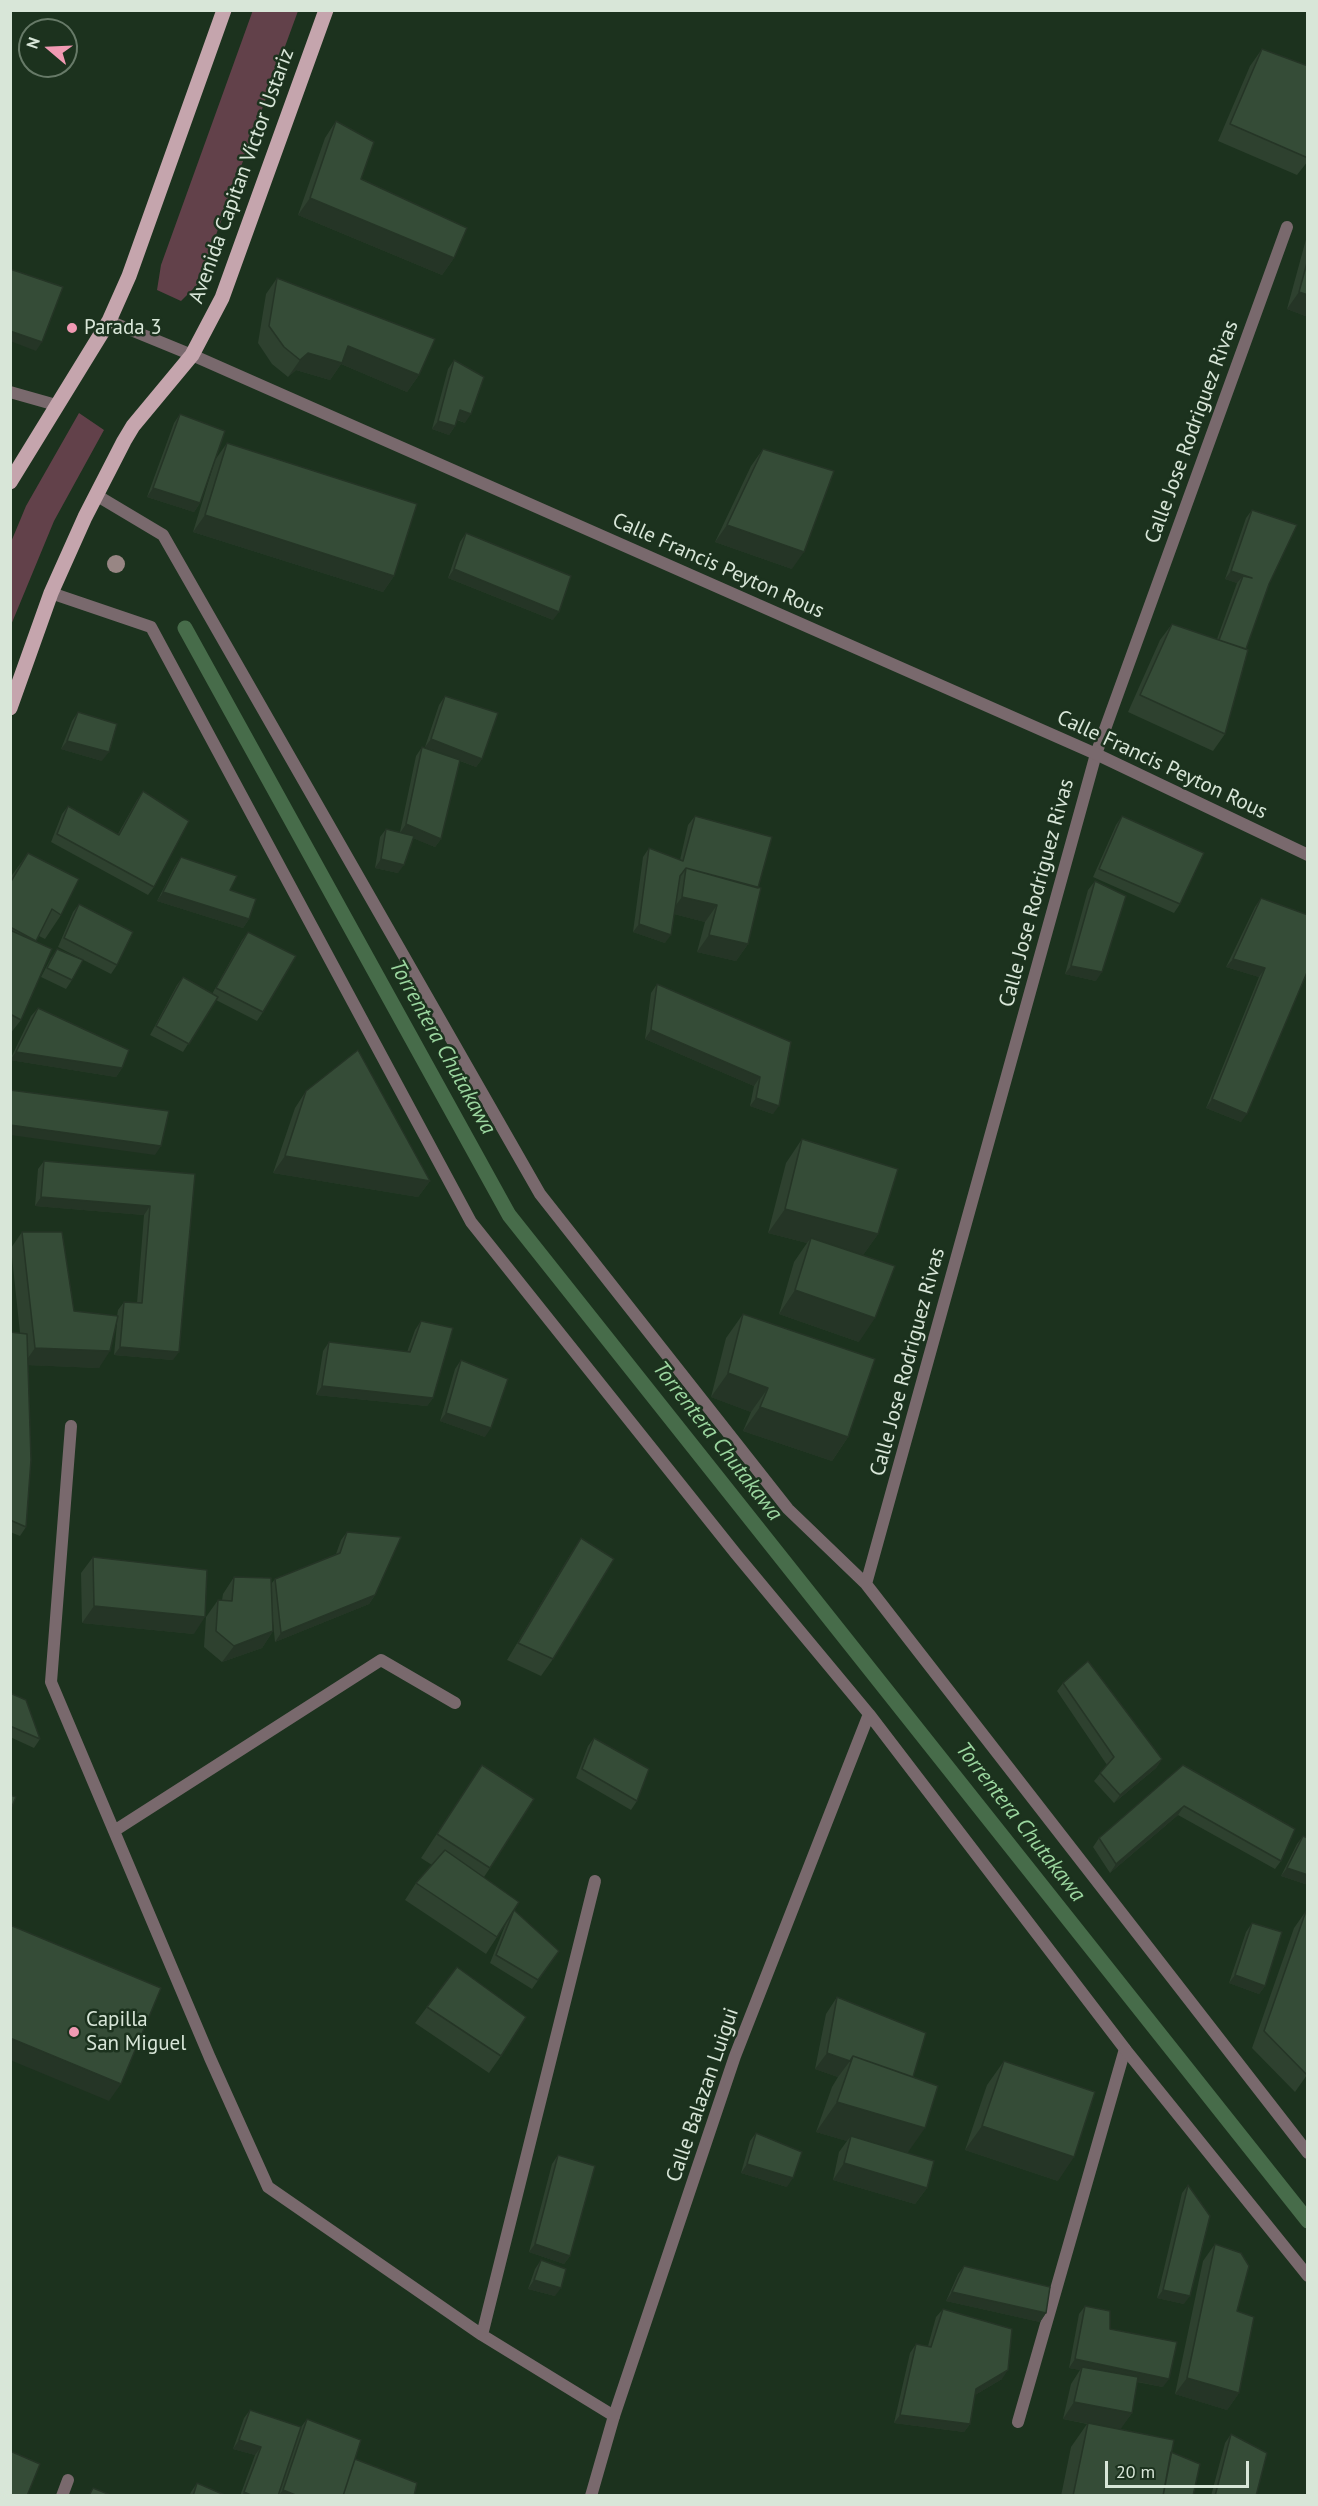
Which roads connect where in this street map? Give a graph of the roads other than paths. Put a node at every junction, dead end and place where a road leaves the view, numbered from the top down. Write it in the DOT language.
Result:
graph roads {
  1 [pos="224,10"];
  2 [pos="326,10"];
  3 [pos="1287,227"];
  4 [pos="109,321"];
  5 [pos="192,355"];
  6 [pos="10,392"];
  7 [pos="56,405"];
  8 [pos="10,482"];
  9 [pos="96,495"];
  10 [pos="51,593"];
  11 [pos="10,708"];
  12 [pos="1096,754"];
  13 [pos="1308,855"];
  14 [pos="71,1426"];
  15 [pos="866,1584"];
  16 [pos="455,1703"];
  17 [pos="869,1714"];
  18 [pos="114,1831"];
  19 [pos="595,1881"];
  20 [pos="1125,2049"];
  21 [pos="1308,2153"];
  22 [pos="1308,2276"];
  23 [pos="482,2335"];
  24 [pos="614,2416"];
  25 [pos="1018,2422"];
  26 [pos="68,2480"];
  27 [pos="62,2496"];
  28 [pos="591,2496"];
  1 -- 4 [label="main road"];
  2 -- 5 [label="main road, Avenida Capitan Víctor Ustariz"];
  3 -- 12 [label="street, Calle Jose Rodriguez Rivas"];
  4 -- 5 [label="street, Calle Francis Peyton Rous"];
  4 -- 7 [label="main road"];
  5 -- 9 [label="main road, Avenida Capitan Víctor Ustariz"];
  5 -- 12 [label="street, Calle Francis Peyton Rous"];
  6 -- 7 [label="street"];
  7 -- 8 [label="main road"];
  9 -- 10 [label="main road, Avenida Capitan Víctor Ustariz"];
  9 -- 15 [label="street"];
  10 -- 11 [label="main road, Avenida Capitan Víctor Ustariz"];
  10 -- 17 [label="street"];
  12 -- 13 [label="street, Calle Francis Peyton Rous"];
  12 -- 15 [label="street, Calle Jose Rodriguez Rivas"];
  14 -- 18 [label="street"];
  15 -- 21 [label="street"];
  16 -- 18 [label="street"];
  17 -- 20 [label="street"];
  17 -- 24 [label="street, Calle Balazan Luigui"];
  18 -- 23 [label="street"];
  19 -- 23 [label="street"];
  20 -- 22 [label="street"];
  20 -- 25 [label="street"];
  23 -- 24 [label="street"];
  24 -- 28 [label="street, Calle Balazan Luigui"];
  26 -- 27 [label="street"];
}
